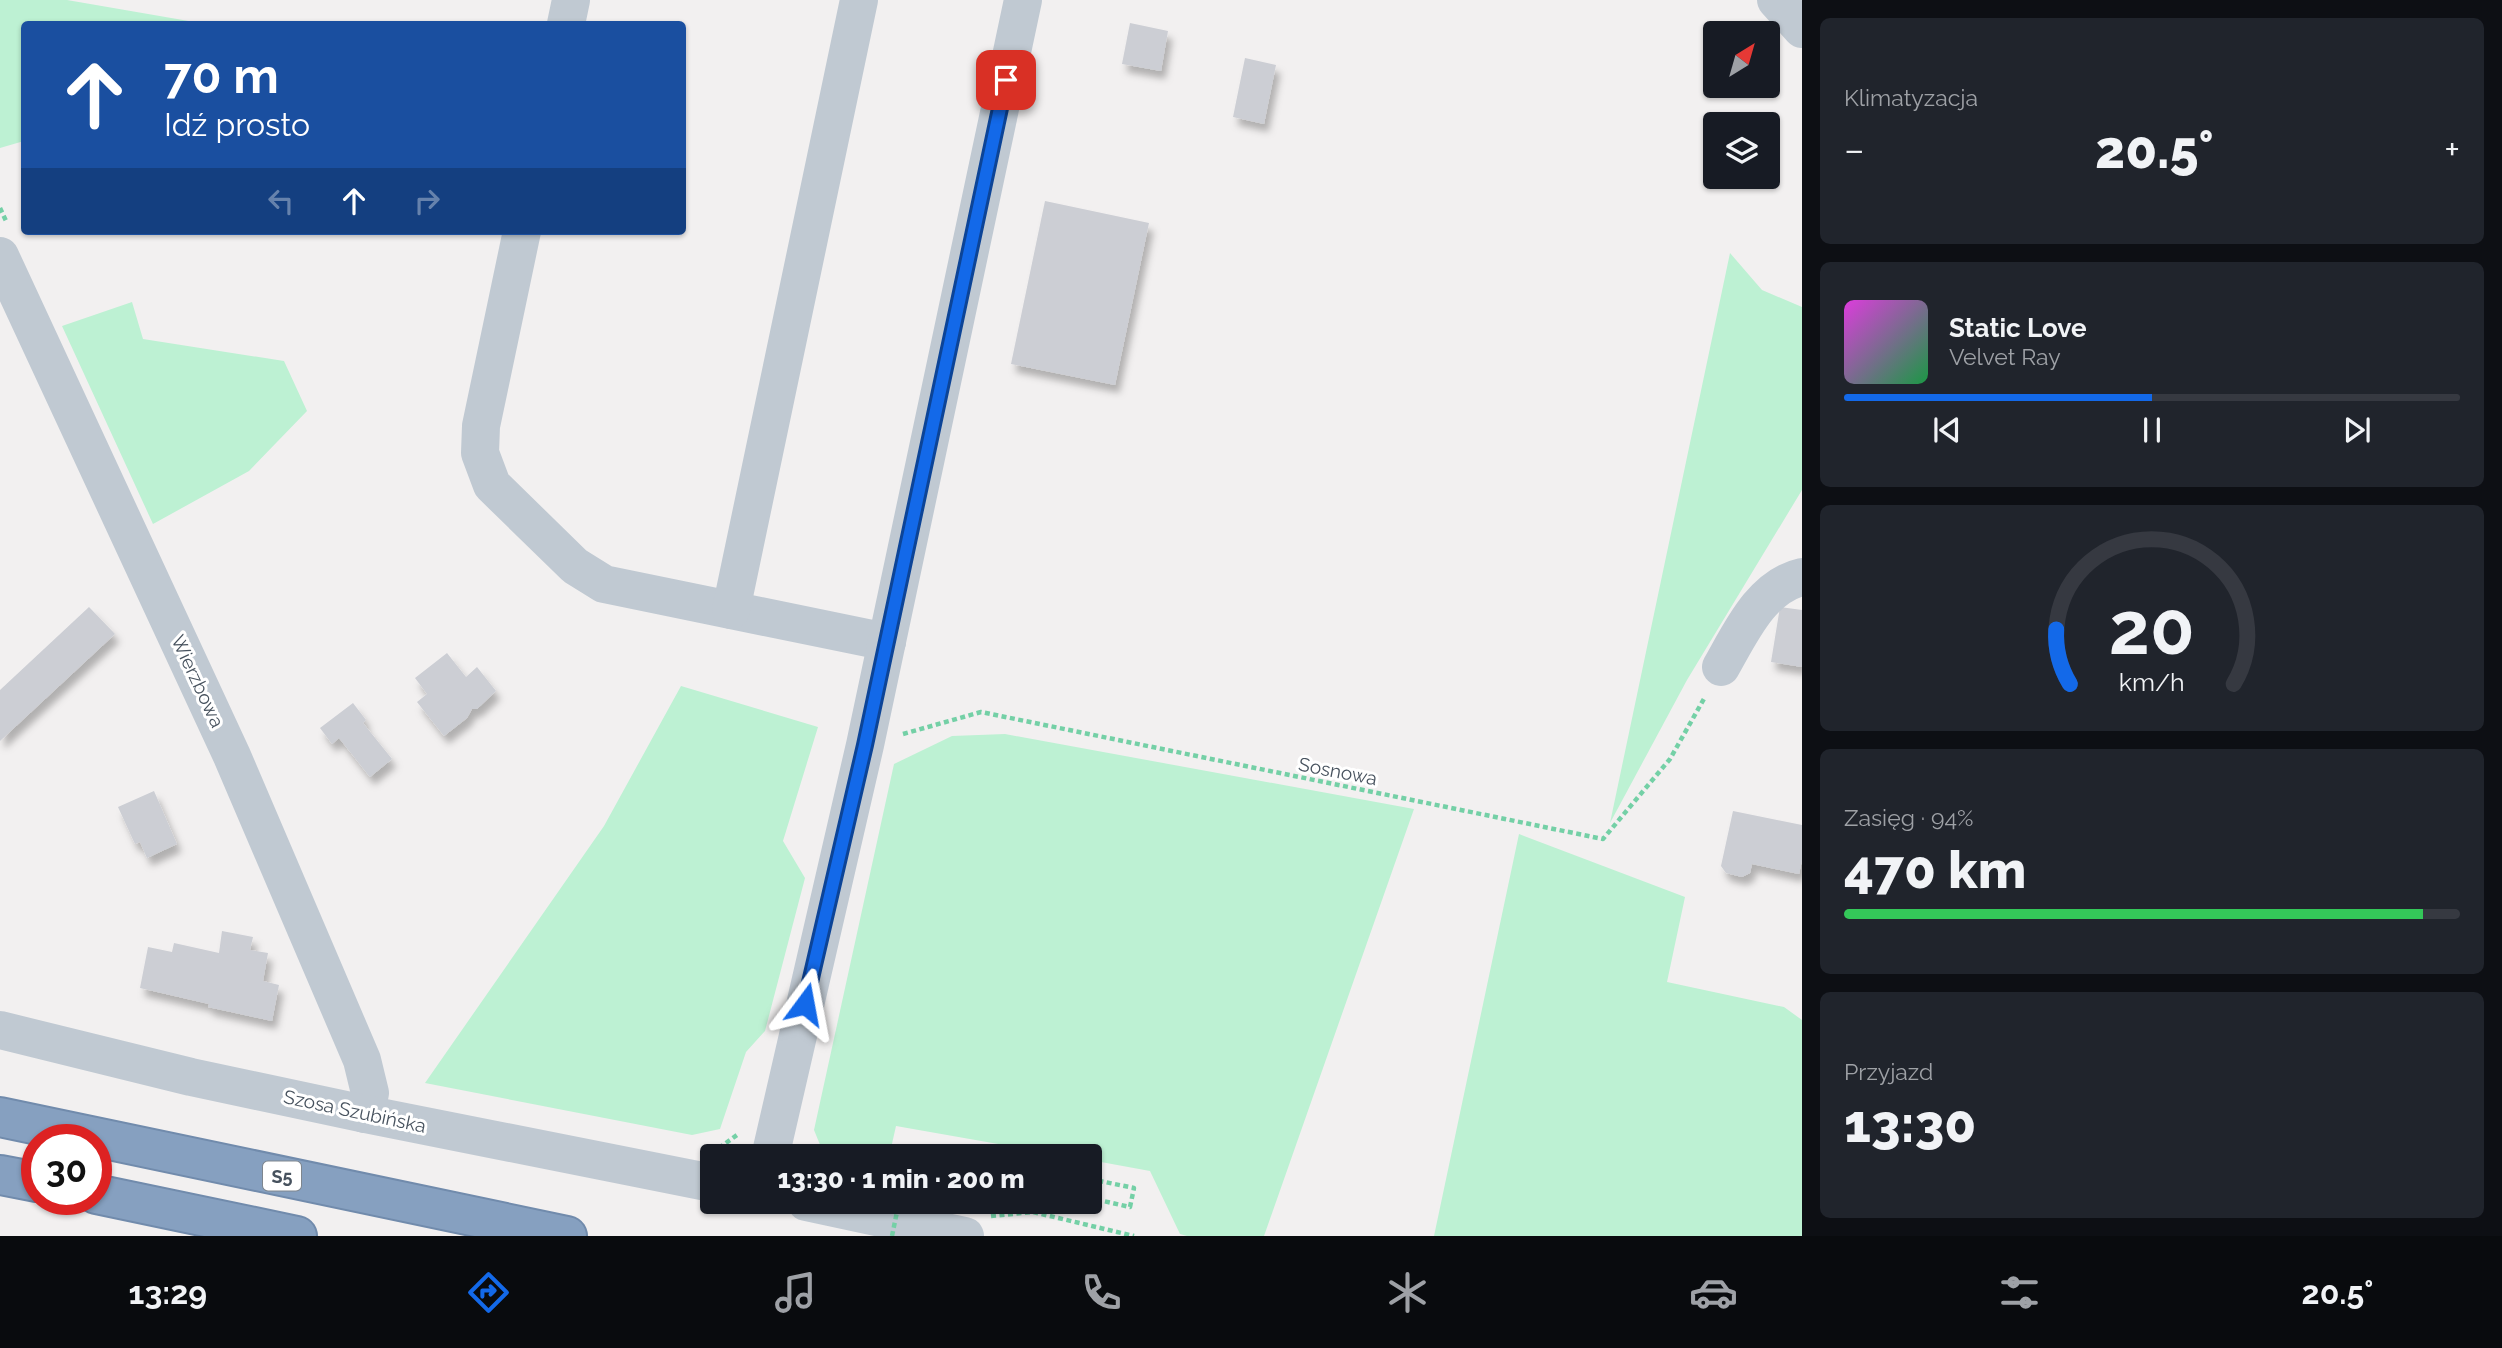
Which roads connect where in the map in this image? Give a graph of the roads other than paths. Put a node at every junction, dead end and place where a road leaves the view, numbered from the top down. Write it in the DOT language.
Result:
graph roads {
  1 [pos="571,0"];
  2 [pos="859,0"];
  3 [pos="1023,0"];
  4 [pos="1776,0"];
  5 [pos="567,21"];
  6 [pos="1802,29"];
  7 [pos="521,235"];
  8 [pos="0,256"];
  9 [pos="1802,577"];
  10 [pos="731,610"];
  11 [pos="887,642"];
  12 [pos="1721,667"];
  13 [pos="0,1030"];
  14 [pos="365,1114"];
  15 [pos="0,1117"];
  16 [pos="773,1144"];
  17 [pos="0,1175"];
  18 [pos="21,1179"];
  19 [pos="700,1181"];
  20 [pos="112,1198"];
  21 [pos="890,1214"];
  22 [pos="974,1226"];
  23 [pos="297,1236"];
  24 [pos="566,1236"];
  1 -- 5 [label="street"];
  2 -- 10 [label="street"];
  3 -- 11 [label="street"];
  4 -- 6 [label="street"];
  7 -- 10 [label="street"];
  8 -- 14 [label="street, Wierzbowa"];
  9 -- 12 [label="street"];
  10 -- 11 [label="street"];
  11 -- 16 [label="street"];
  13 -- 14 [label="street, Szosa Szubińska"];
  14 -- 19 [label="street, Szosa Szubińska"];
  15 -- 24 [label="highway, S5"];
  17 -- 18 [label="highway"];
  20 -- 23 [label="highway"];
  21 -- 22 [label="street"];
}
